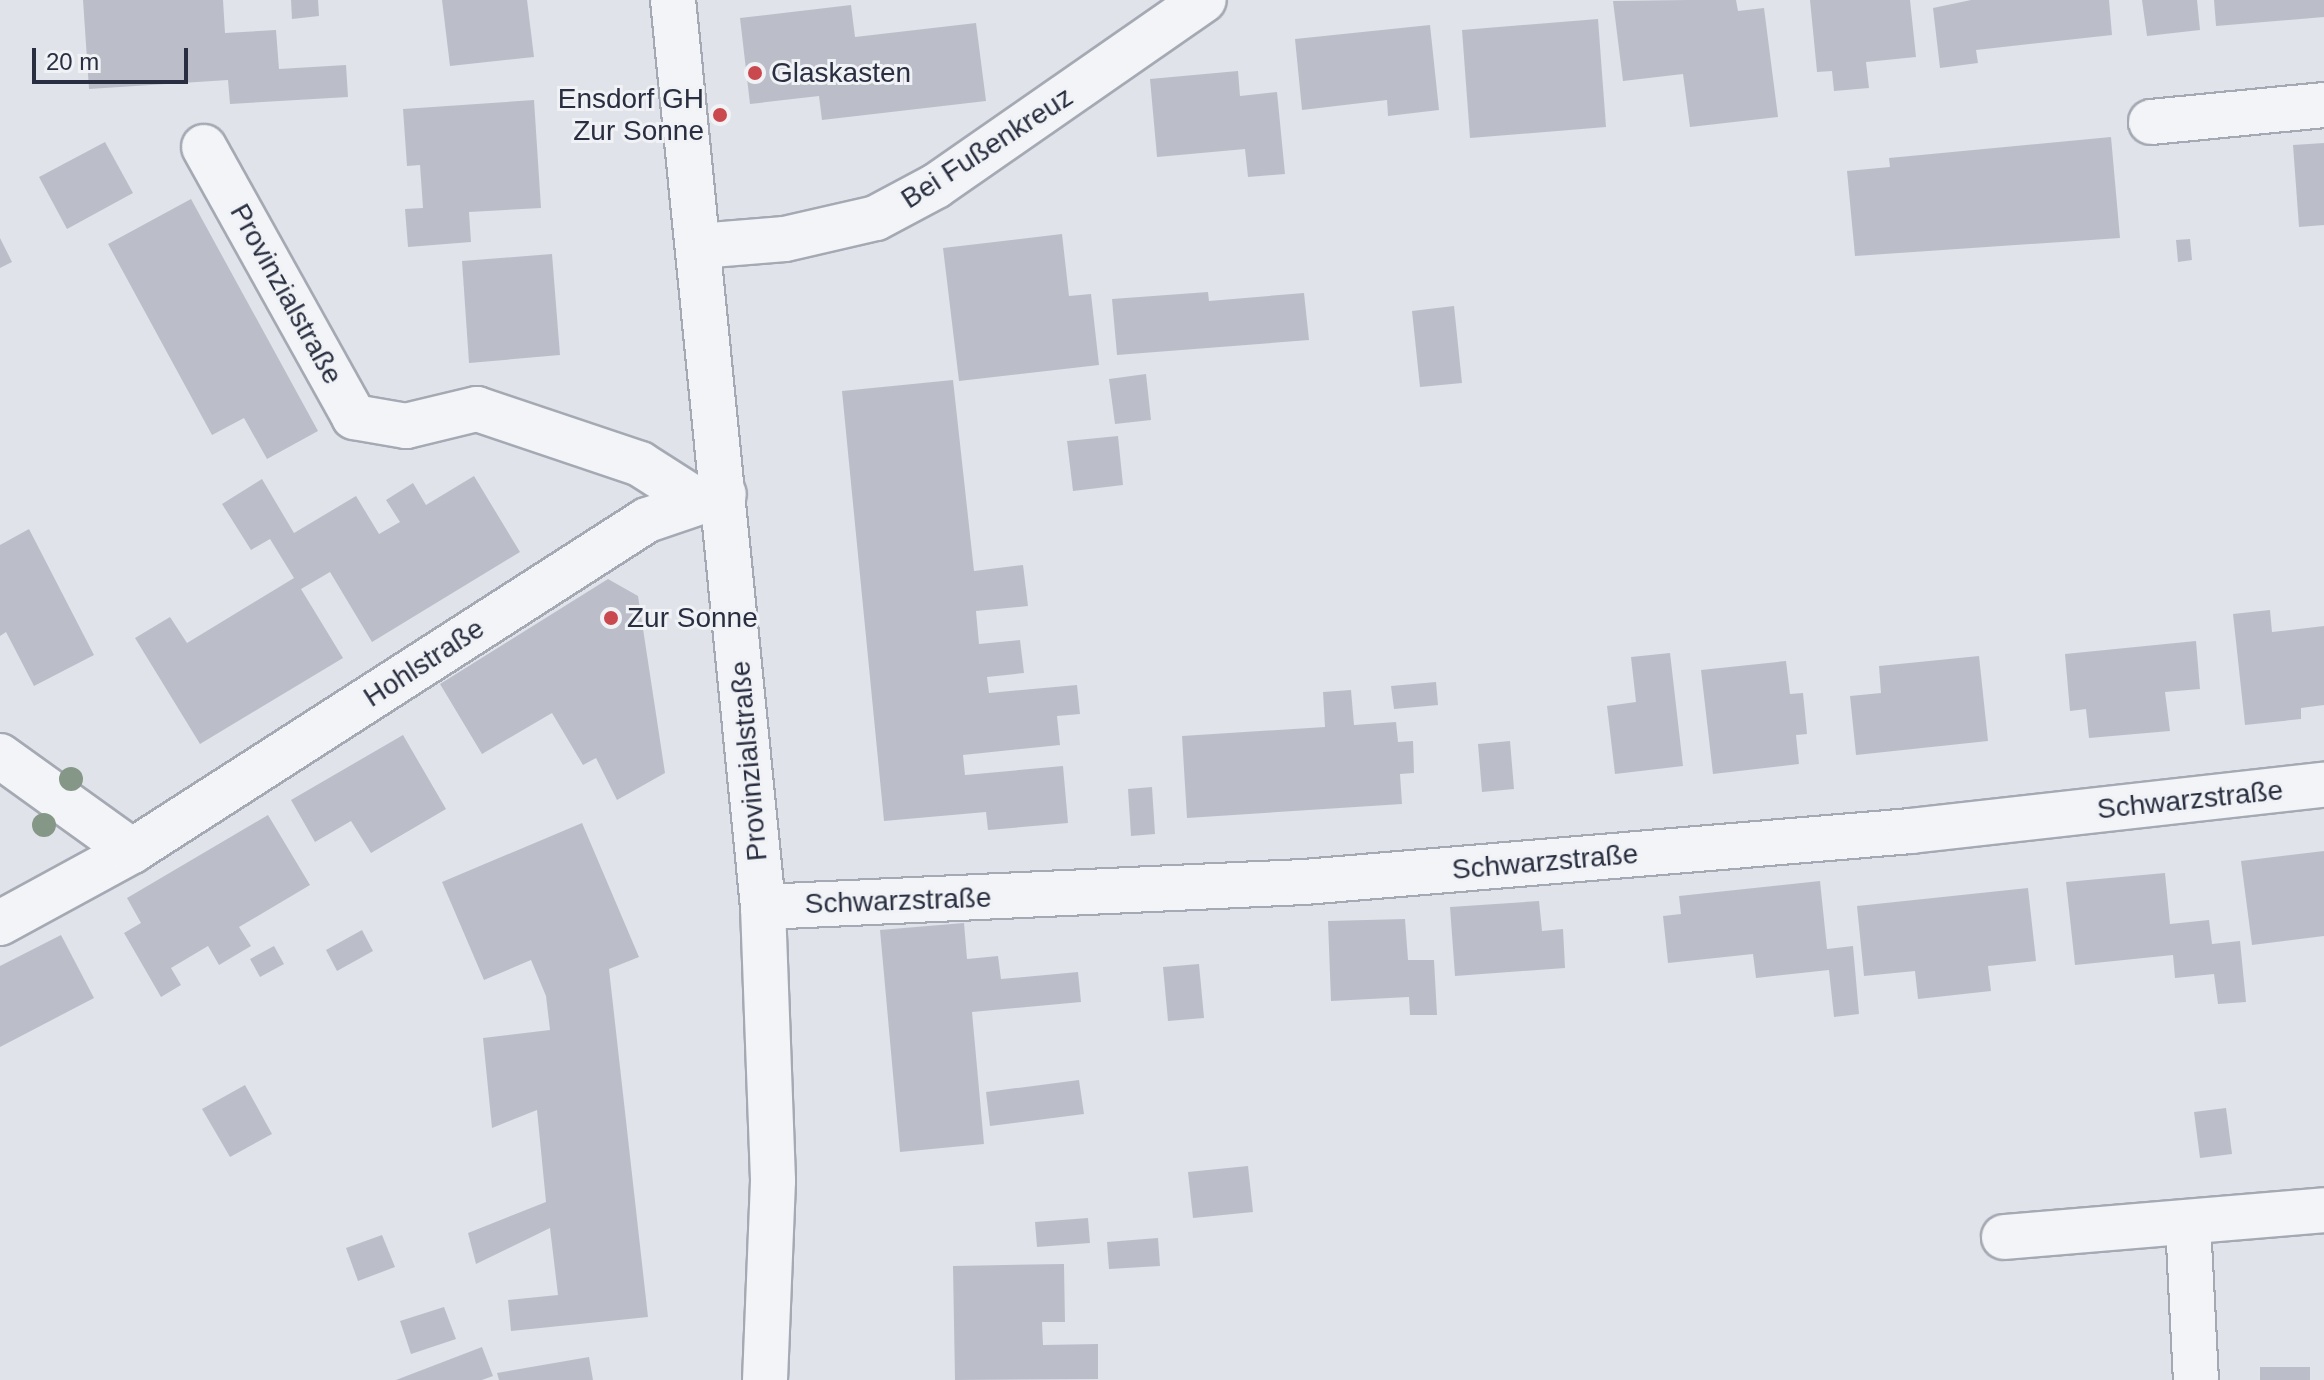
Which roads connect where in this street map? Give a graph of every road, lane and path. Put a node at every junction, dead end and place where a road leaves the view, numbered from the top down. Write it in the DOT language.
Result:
graph roads {
  1 [pos="673,0"];
  2 [pos="1204,0"];
  3 [pos="2324,105"];
  4 [pos="2151,122"];
  5 [pos="204,147"];
  6 [pos="699,246"];
  7 [pos="709,497"];
  8 [pos="0,756"];
  9 [pos="2324,785"];
  10 [pos="132,851"];
  11 [pos="763,907"];
  12 [pos="0,923"];
  13 [pos="2324,1210"];
  14 [pos="2188,1223"];
  15 [pos="2004,1237"];
  16 [pos="768,1379"];
  17 [pos="2196,1380"];
  1 -- 6 [label="street, Provinzialstraße"];
  2 -- 6 [label="street, Bei Fußenkreuz"];
  3 -- 4 [label="street"];
  5 -- 7 [label="street, Provinzialstraße"];
  6 -- 7 [label="street, Provinzialstraße"];
  7 -- 10 [label="street, Hohlstraße"];
  7 -- 11 [label="street, Provinzialstraße"];
  8 -- 10 [label="street"];
  9 -- 11 [label="street, Schwarzstraße"];
  10 -- 12 [label="street, Hohlstraße"];
  11 -- 16 [label="street, Provinzialstraße"];
  13 -- 14 [label="street"];
  14 -- 15 [label="street"];
  14 -- 17 [label="street"];
}
